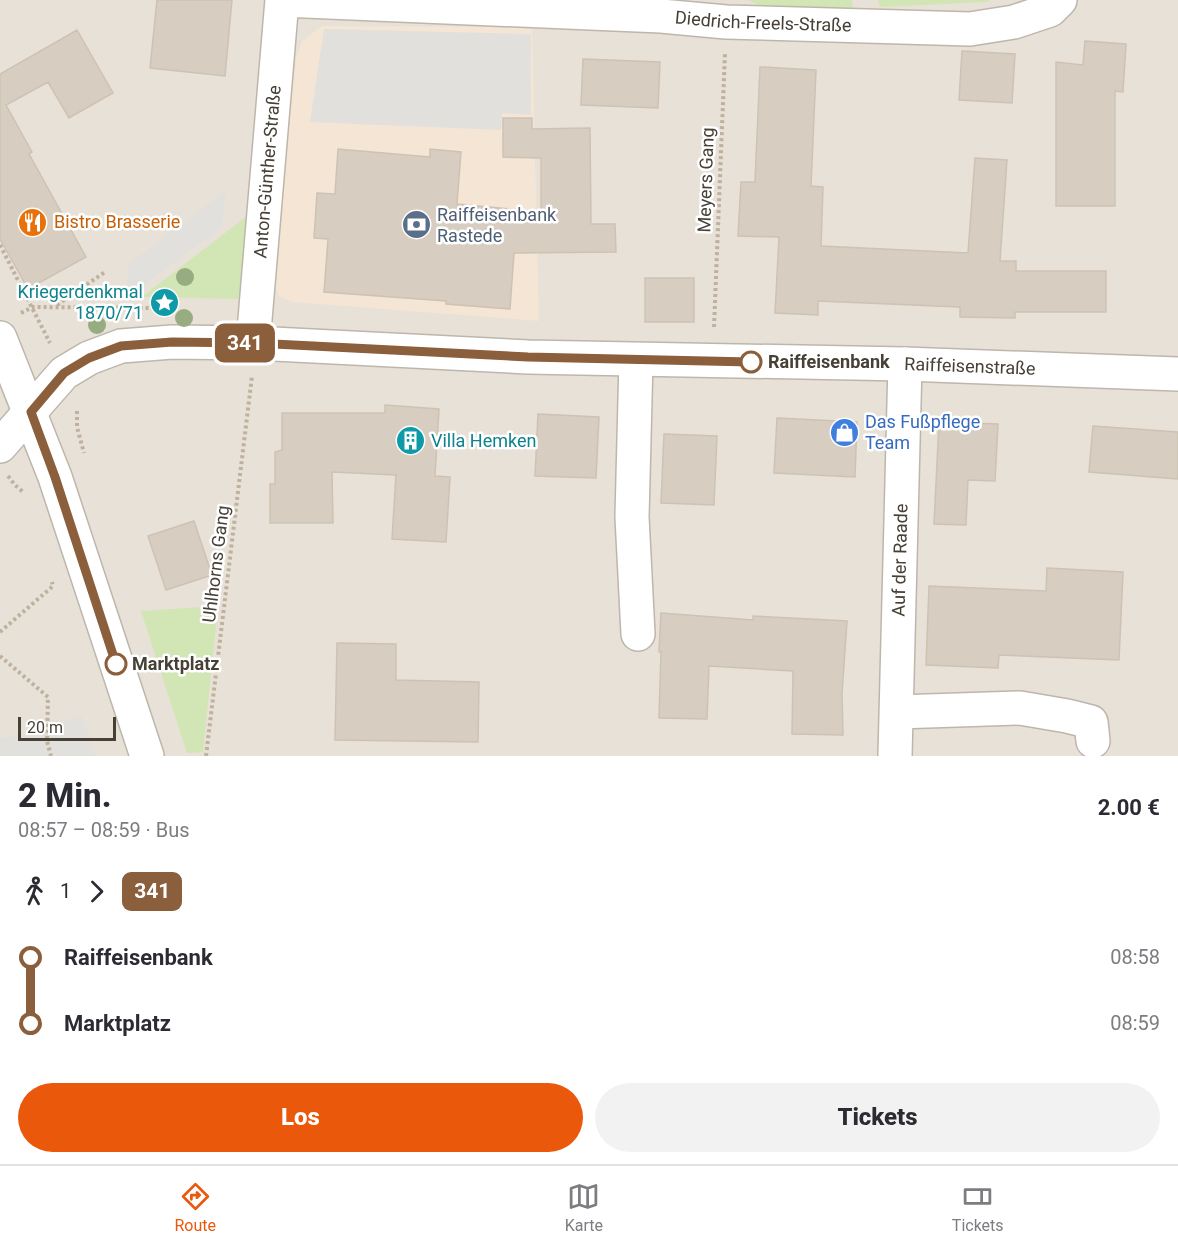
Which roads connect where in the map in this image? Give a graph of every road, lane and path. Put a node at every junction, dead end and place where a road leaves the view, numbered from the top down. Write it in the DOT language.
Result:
graph roads {
  1 [pos="282,0"];
  2 [pos="1060,0"];
  3 [pos="661,8"];
  4 [pos="726,22"];
  5 [pos="0,245"];
  6 [pos="105,272"];
  7 [pos="33,307"];
  8 [pos="714,328"];
  9 [pos="0,338"];
  10 [pos="253,343"];
  11 [pos="636,360"];
  12 [pos="905,364"];
  13 [pos="64,373"];
  14 [pos="1178,374"];
  15 [pos="252,376"];
  16 [pos="78,406"];
  17 [pos="31,412"];
  18 [pos="0,446"];
  19 [pos="84,456"];
  20 [pos="10,479"];
  21 [pos="26,501"];
  22 [pos="50,575"];
  23 [pos="0,632"];
  24 [pos="638,634"];
  25 [pos="0,656"];
  26 [pos="897,712"];
  27 [pos="1093,741"];
  28 [pos="51,756"];
  29 [pos="147,756"];
  30 [pos="206,756"];
  31 [pos="895,756"];
  1 -- 3 [label="street, Diedrich-Freels-Straße"];
  1 -- 10 [label="street, Anton-Günther-Straße"];
  2 -- 4 [label="street, Diedrich-Freels-Straße"];
  3 -- 4 [label="street, Diedrich-Freels-Straße"];
  4 -- 8 [label="path, Meyers Gang"];
  5 -- 7 [label="path"];
  6 -- 7 [label="path"];
  7 -- 13 [label="path"];
  9 -- 17 [label="street"];
  10 -- 11 [label="street, Raiffeisenstraße"];
  10 -- 13 [label="street, Raiffeisenstraße"];
  11 -- 12 [label="street, Raiffeisenstraße"];
  11 -- 24 [label="street"];
  12 -- 14 [label="street, Raiffeisenstraße"];
  12 -- 26 [label="street, Auf der Raade"];
  13 -- 17 [label="street, Raiffeisenstraße"];
  15 -- 30 [label="path, Uhlhorns Gang"];
  16 -- 19 [label="path"];
  17 -- 18 [label="street, Raiffeisenstraße"];
  17 -- 29 [label="street"];
  20 -- 21 [label="path"];
  22 -- 23 [label="path"];
  25 -- 28 [label="path"];
  26 -- 27 [label="street"];
  26 -- 31 [label="street, Auf der Raade"];
}
